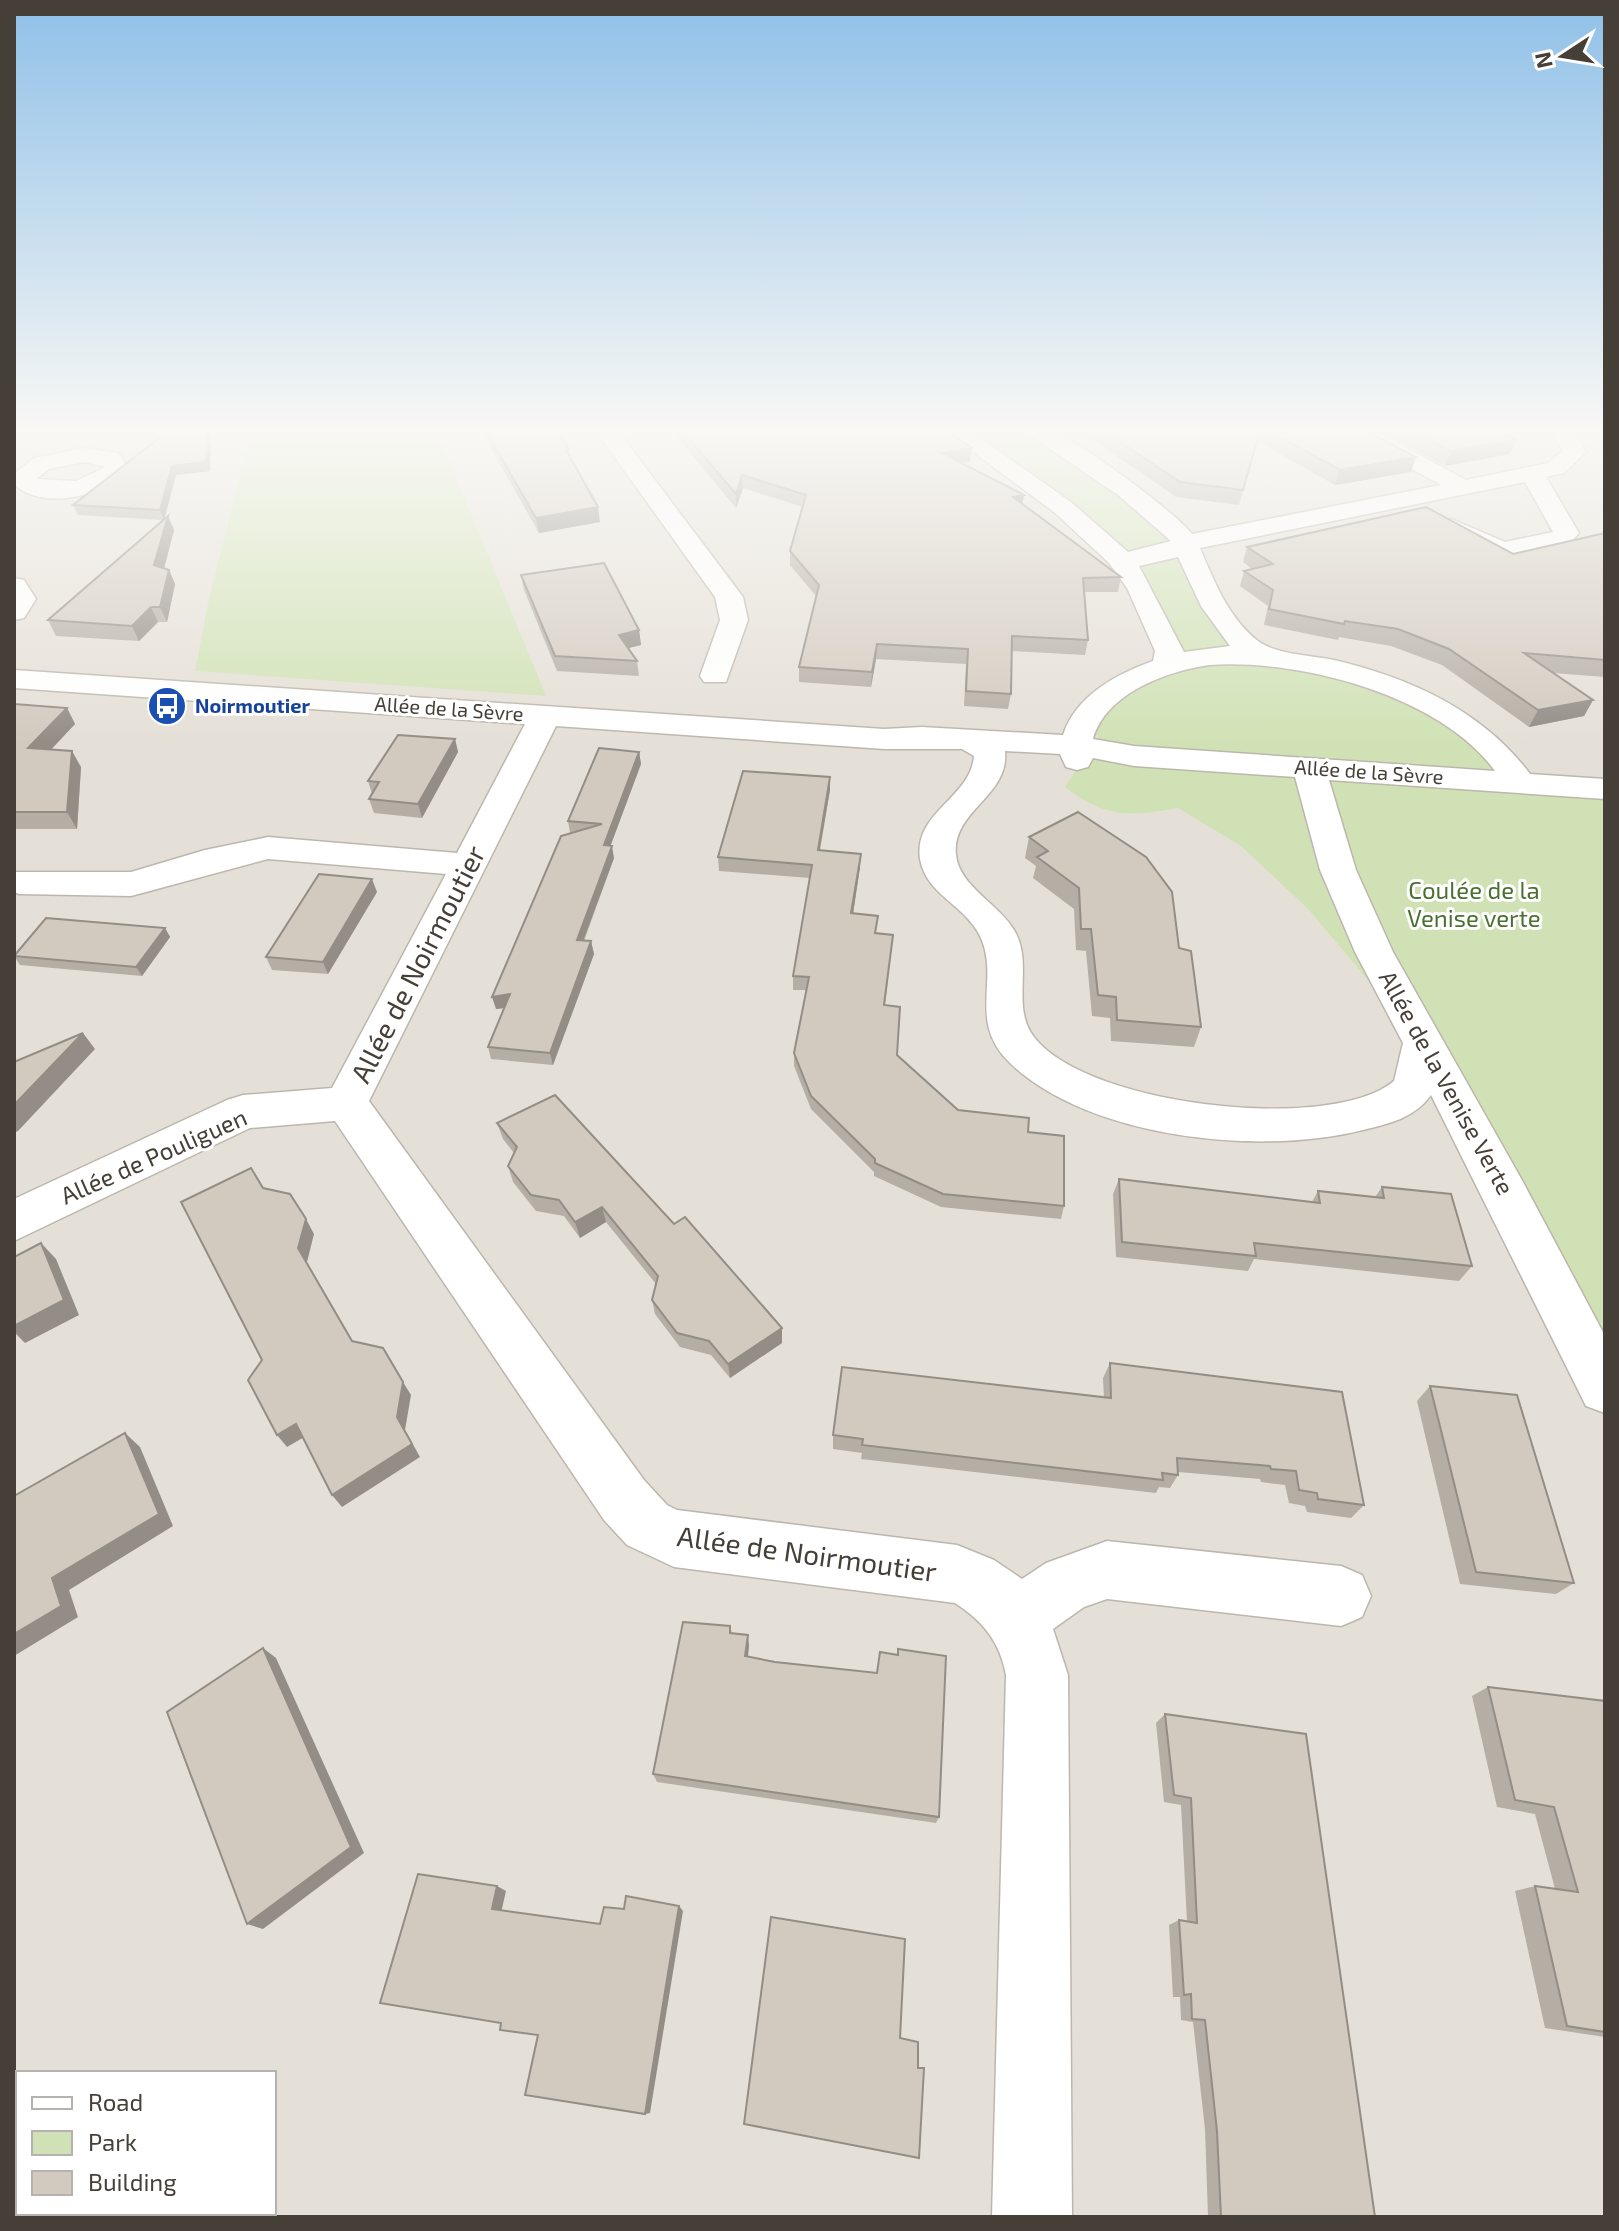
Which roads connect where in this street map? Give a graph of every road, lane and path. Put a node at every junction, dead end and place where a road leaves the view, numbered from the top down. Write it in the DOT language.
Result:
graph roads {
  1 [pos="684,535"];
  2 [pos="1092,535"];
  3 [pos="1179,535"];
  4 [pos="1227,535"];
  5 [pos="1469,535"];
  6 [pos="1564,535"];
  7 [pos="1186,543"];
  8 [pos="1496,549"];
  9 [pos="1121,561"];
  10 [pos="1463,562"];
  11 [pos="14,586"];
  12 [pos="14,612"];
  13 [pos="1261,655"];
  14 [pos="1167,666"];
  15 [pos="715,676"];
  16 [pos="14,679"];
  17 [pos="545,716"];
  18 [pos="630,722"];
  19 [pos="782,732"];
  20 [pos="980,751"];
  21 [pos="1076,753"];
  22 [pos="1309,768"];
  23 [pos="1520,783"];
  24 [pos="1605,789"];
  25 [pos="469,865"];
  26 [pos="19,882"];
  27 [pos="1423,1045"];
  28 [pos="346,1103"];
  29 [pos="14,1221"];
  30 [pos="1605,1389"];
  31 [pos="1341,1596"];
  32 [pos="1018,1617"];
  33 [pos="1032,2217"];
  1 -- 15 [label="street"];
  2 -- 9 [label="street"];
  3 -- 7 [label="street"];
  4 -- 7 [label="street"];
  5 -- 8 [label="street"];
  6 -- 8 [label="street"];
  7 -- 9 [label="street"];
  7 -- 13 [label="street"];
  8 -- 10 [label="street"];
  9 -- 14 [label="street"];
  11 -- 12 [label="street"];
  13 -- 14 [label="street"];
  13 -- 23 [label="street"];
  14 -- 21 [label="street"];
  15 -- 18 [label="street"];
  15 -- 19 [label="street"];
  16 -- 17 [label="street, Allée de la Sèvre"];
  17 -- 18 [label="street, Allée de la Sèvre"];
  17 -- 25 [label="street, Allée de Noirmoutier"];
  18 -- 19 [label="street, Allée de la Sèvre"];
  19 -- 20 [label="street, Allée de la Sèvre"];
  20 -- 21 [label="street, Allée de la Sèvre"];
  20 -- 27 [label="street"];
  21 -- 22 [label="street, Allée de la Sèvre"];
  22 -- 23 [label="street, Allée de la Sèvre"];
  22 -- 27 [label="street, Allée de la Venise Verte"];
  23 -- 24 [label="street, Allée de la Sèvre"];
  25 -- 26 [label="street"];
  25 -- 28 [label="street, Allée de Noirmoutier"];
  27 -- 30 [label="street, Allée de la Venise Verte"];
  28 -- 29 [label="street, Allée de Pouliguen"];
  28 -- 32 [label="street, Allée de Noirmoutier"];
  31 -- 32 [label="street"];
  32 -- 33 [label="street, Allée de Noirmoutier"];
}
